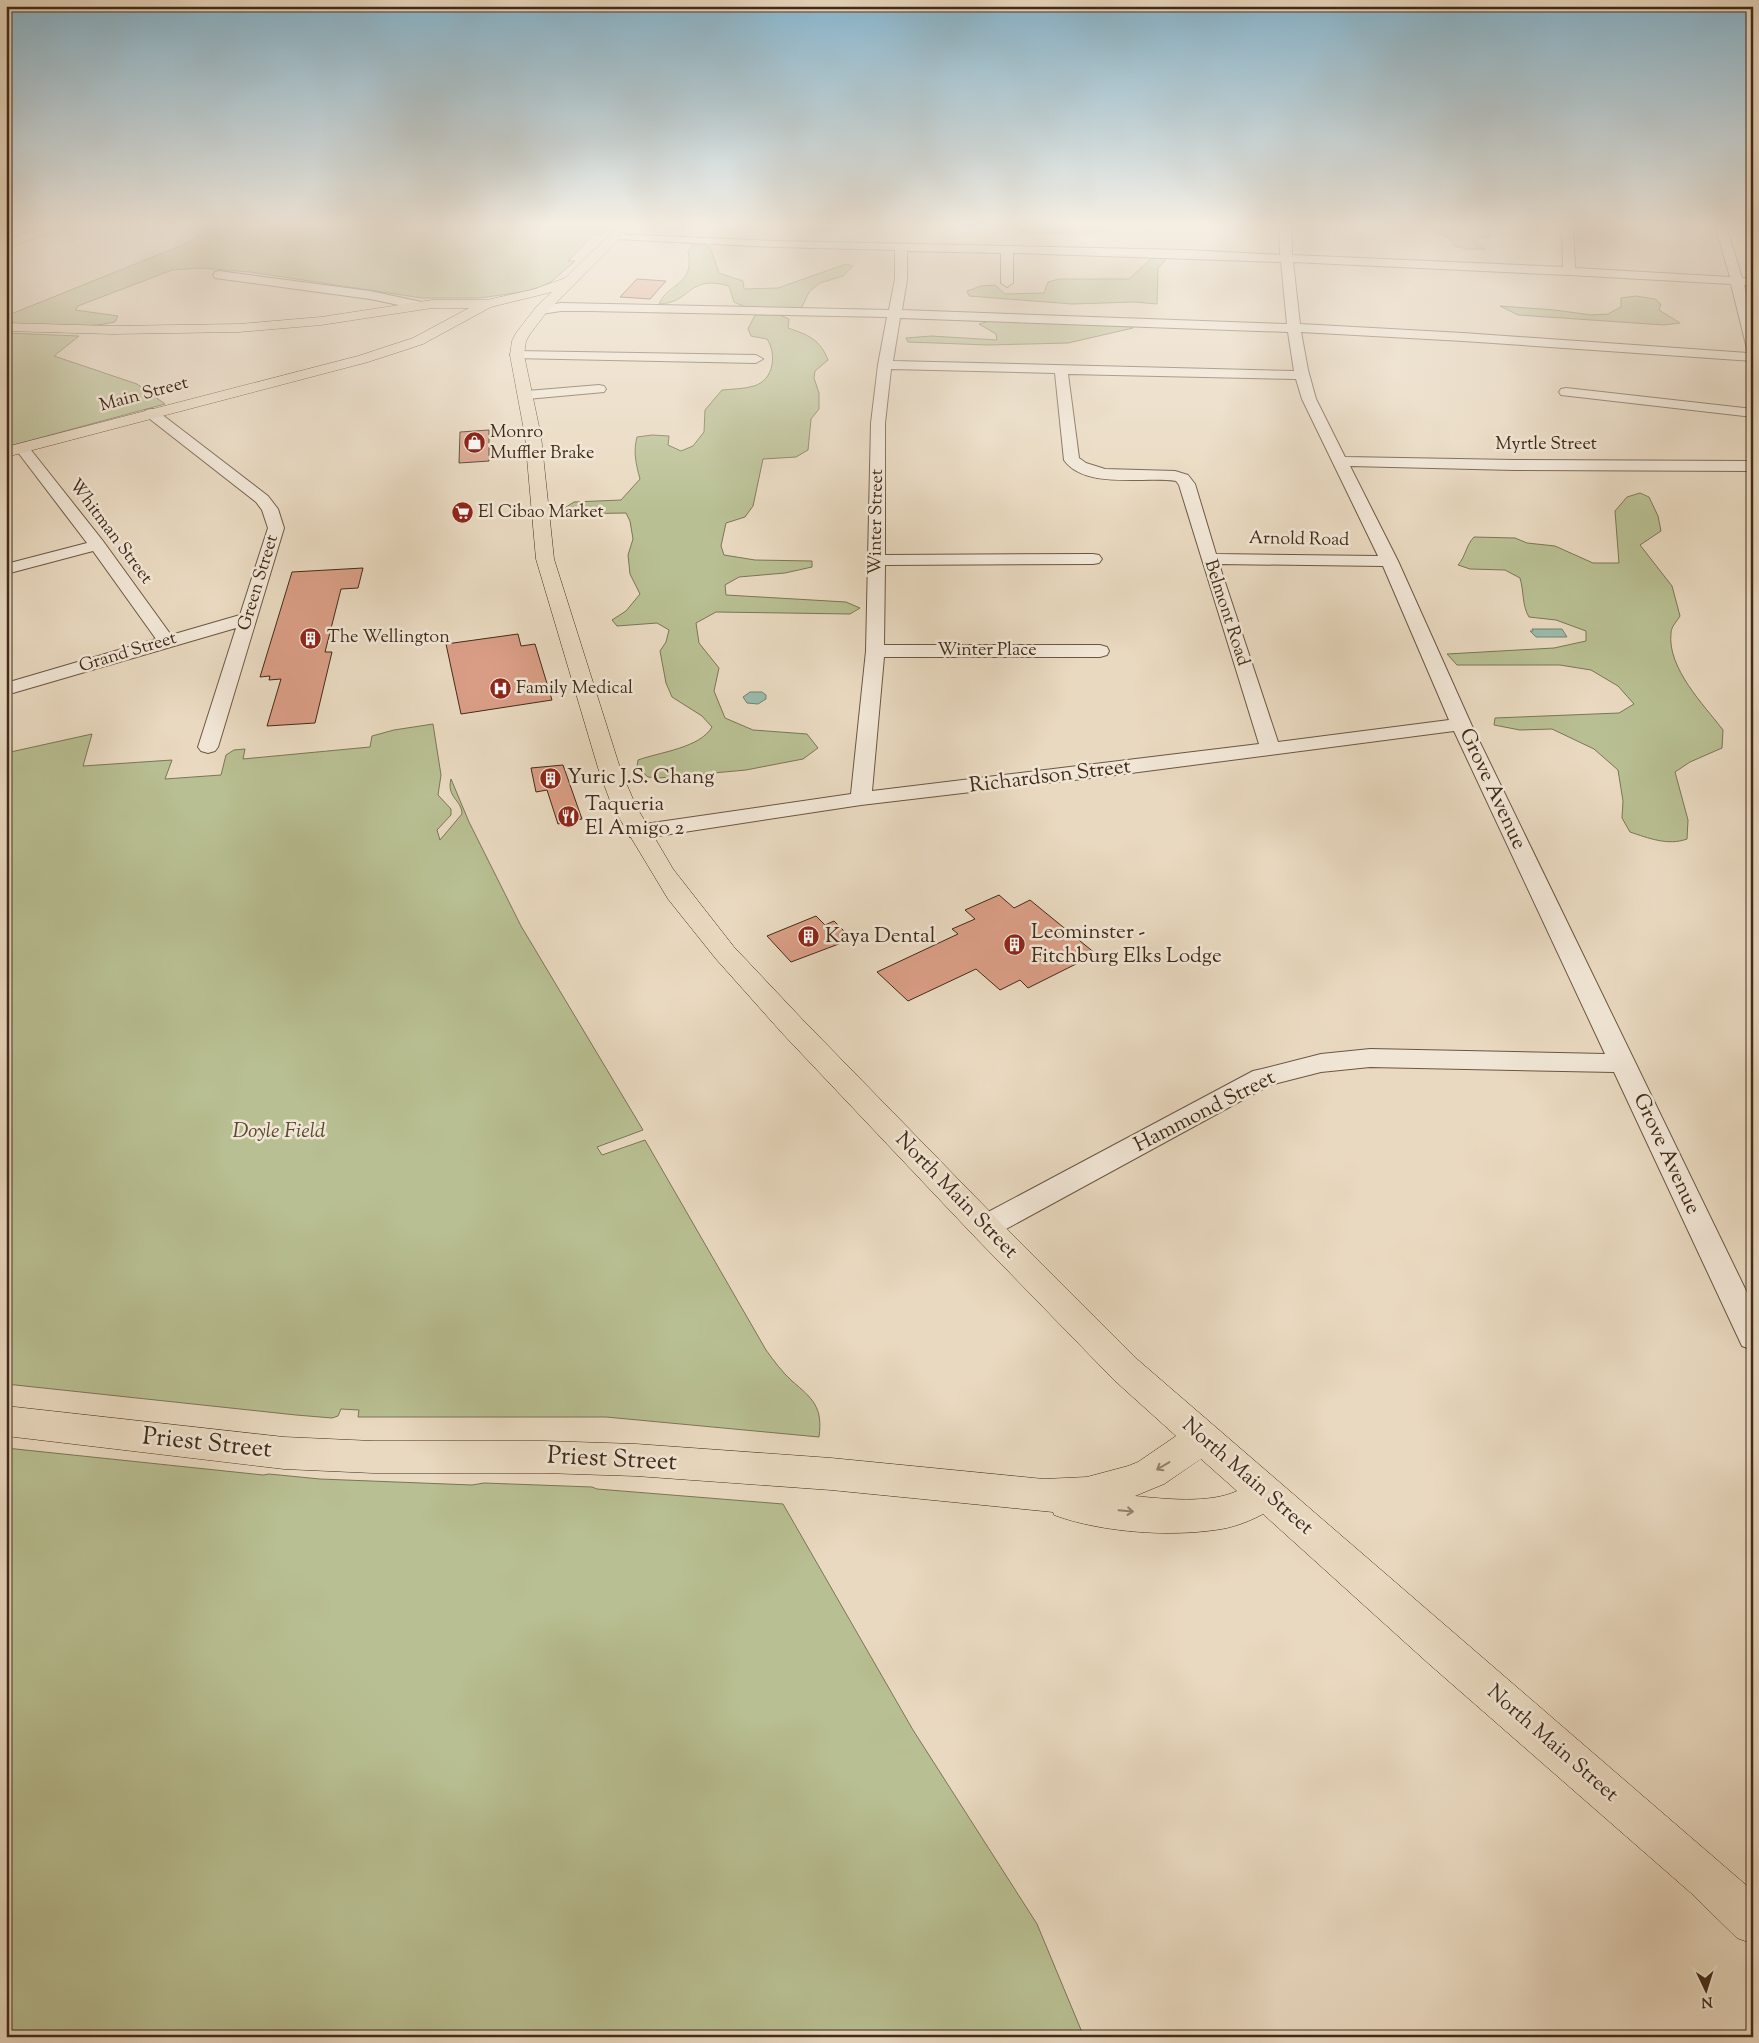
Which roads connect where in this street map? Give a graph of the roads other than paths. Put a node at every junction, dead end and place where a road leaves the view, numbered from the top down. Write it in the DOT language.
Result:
graph roads {
  1 [pos="330,320"];
  2 [pos="457,320"];
  3 [pos="536,320"];
  4 [pos="893,320"];
  5 [pos="1125,320"];
  6 [pos="1293,320"];
  7 [pos="1746,320"];
  8 [pos="6,327"];
  9 [pos="1294,328"];
  10 [pos="1753,350"];
  11 [pos="517,355"];
  12 [pos="1753,356"];
  13 [pos="756,359"];
  14 [pos="885,364"];
  15 [pos="1061,369"];
  16 [pos="1301,375"];
  17 [pos="599,389"];
  18 [pos="1566,392"];
  19 [pos="527,395"];
  20 [pos="151,413"];
  21 [pos="1753,413"];
  22 [pos="14,450"];
  23 [pos="1339,462"];
  24 [pos="1753,466"];
  25 [pos="97,546"];
  26 [pos="1094,559"];
  27 [pos="1209,559"];
  28 [pos="876,560"];
  29 [pos="1389,561"];
  30 [pos="6,569"];
  31 [pos="249,618"];
  32 [pos="166,641"];
  33 [pos="1100,651"];
  34 [pos="875,652"];
  35 [pos="6,689"];
  36 [pos="1462,724"];
  37 [pos="208,747"];
  38 [pos="1270,748"];
  39 [pos="861,799"];
  40 [pos="638,832"];
  41 [pos="1622,1063"];
  42 [pos="985,1227"];
  43 [pos="1753,1337"];
  44 [pos="6,1421"];
  45 [pos="1203,1438"];
  46 [pos="1266,1493"];
  47 [pos="1044,1496"];
  48 [pos="1753,1922"];
  1 -- 8 [label="main road"];
  2 -- 20 [label="main road, Main Street"];
  3 -- 11 [label="main road"];
  4 -- 14 [label="street, Winter Street"];
  5 -- 9 [label="street"];
  6 -- 9 [label="street, Grove Avenue"];
  7 -- 10 [label="street"];
  9 -- 12 [label="street"];
  9 -- 16 [label="street, Grove Avenue"];
  11 -- 13 [label="street"];
  11 -- 19 [label="main road, North Main Street"];
  14 -- 15 [label="street"];
  14 -- 28 [label="street, Winter Street"];
  15 -- 16 [label="street"];
  15 -- 27 [label="street, Belmont Road"];
  16 -- 23 [label="street, Grove Avenue"];
  17 -- 19 [label="street"];
  18 -- 21 [label="street"];
  19 -- 40 [label="main road, North Main Street"];
  20 -- 22 [label="main road, Main Street"];
  20 -- 31 [label="street, Green Street"];
  22 -- 25 [label="street, Whitman Street"];
  23 -- 24 [label="street, Myrtle Street"];
  23 -- 29 [label="street, Grove Avenue"];
  25 -- 30 [label="street"];
  25 -- 32 [label="street, Whitman Street"];
  26 -- 28 [label="street"];
  27 -- 29 [label="street, Arnold Road"];
  27 -- 38 [label="street, Belmont Road"];
  28 -- 34 [label="street, Winter Street"];
  29 -- 36 [label="street, Grove Avenue"];
  31 -- 32 [label="street, Grand Street"];
  31 -- 37 [label="street, Green Street"];
  32 -- 35 [label="street, Grand Street"];
  33 -- 34 [label="street, Winter Place"];
  34 -- 39 [label="street, Winter Street"];
  36 -- 38 [label="street, Richardson Street"];
  36 -- 41 [label="street, Grove Avenue"];
  38 -- 39 [label="street, Richardson Street"];
  39 -- 40 [label="street, Richardson Street"];
  40 -- 42 [label="main road, North Main Street"];
  41 -- 42 [label="street, Hammond Street"];
  41 -- 43 [label="street, Grove Avenue"];
  42 -- 45 [label="main road, North Main Street"];
  44 -- 47 [label="main road, Priest Street"];
  45 -- 46 [label="main road, North Main Street"];
  45 -- 47 [label="main road, Priest Street, one-way"];
  47 -- 46 [label="main road, one-way"];
  46 -- 48 [label="main road, North Main Street"];
}
